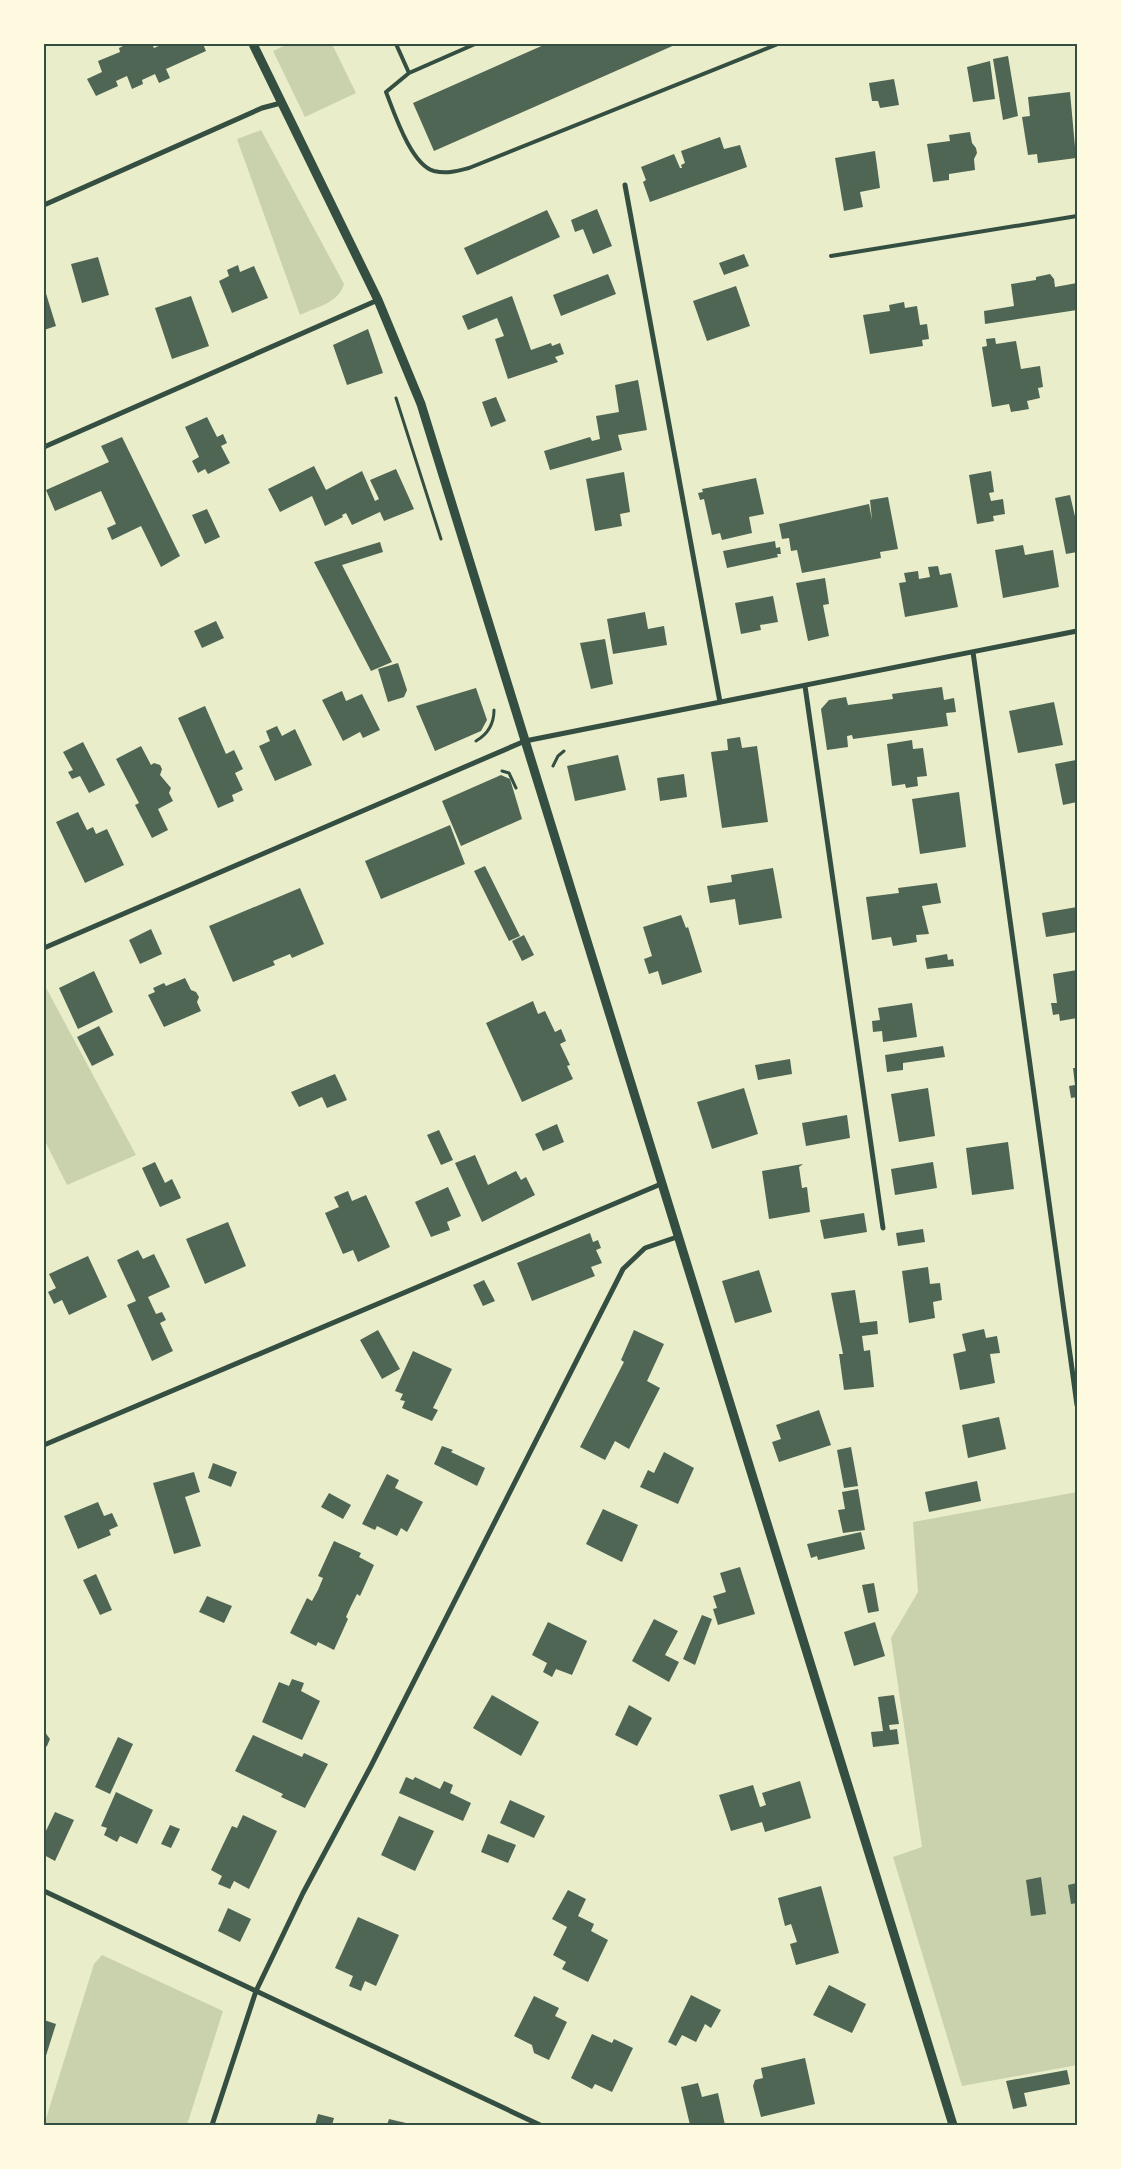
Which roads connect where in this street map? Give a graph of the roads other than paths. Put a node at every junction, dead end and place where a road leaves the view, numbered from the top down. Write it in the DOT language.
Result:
graph roads {
  1 [pos="252,44"];
  2 [pos="396,44"];
  3 [pos="475,44"];
  4 [pos="778,44"];
  5 [pos="408,73"];
  6 [pos="281,103"];
  7 [pos="625,185"];
  8 [pos="44,205"];
  9 [pos="1077,216"];
  10 [pos="831,256"];
  11 [pos="378,300"];
  12 [pos="44,447"];
  13 [pos="1077,631"];
  14 [pos="973,652"];
  15 [pos="805,686"];
  16 [pos="720,702"];
  17 [pos="525,741"];
  18 [pos="44,948"];
  19 [pos="661,1184"];
  20 [pos="883,1228"];
  21 [pos="677,1237"];
  22 [pos="1077,1405"];
  23 [pos="44,1445"];
  24 [pos="44,1891"];
  25 [pos="256,1992"];
  26 [pos="212,2125"];
  27 [pos="540,2125"];
  28 [pos="953,2125"];
  1 -- 6 [label="street"];
  2 -- 5 [label="lane"];
  3 -- 5 [label="lane"];
  4 -- 5 [label="lane"];
  6 -- 8 [label="street"];
  6 -- 11 [label="street"];
  7 -- 16 [label="street"];
  9 -- 10 [label="lane"];
  11 -- 12 [label="street"];
  11 -- 17 [label="street"];
  13 -- 14 [label="street"];
  14 -- 15 [label="street"];
  14 -- 22 [label="street"];
  15 -- 16 [label="street"];
  15 -- 20 [label="street"];
  16 -- 17 [label="street"];
  17 -- 18 [label="street"];
  17 -- 19 [label="street"];
  19 -- 21 [label="street"];
  19 -- 23 [label="street"];
  21 -- 25 [label="street"];
  21 -- 28 [label="street"];
  24 -- 25 [label="street"];
  25 -- 26 [label="street"];
  25 -- 27 [label="street"];
}
